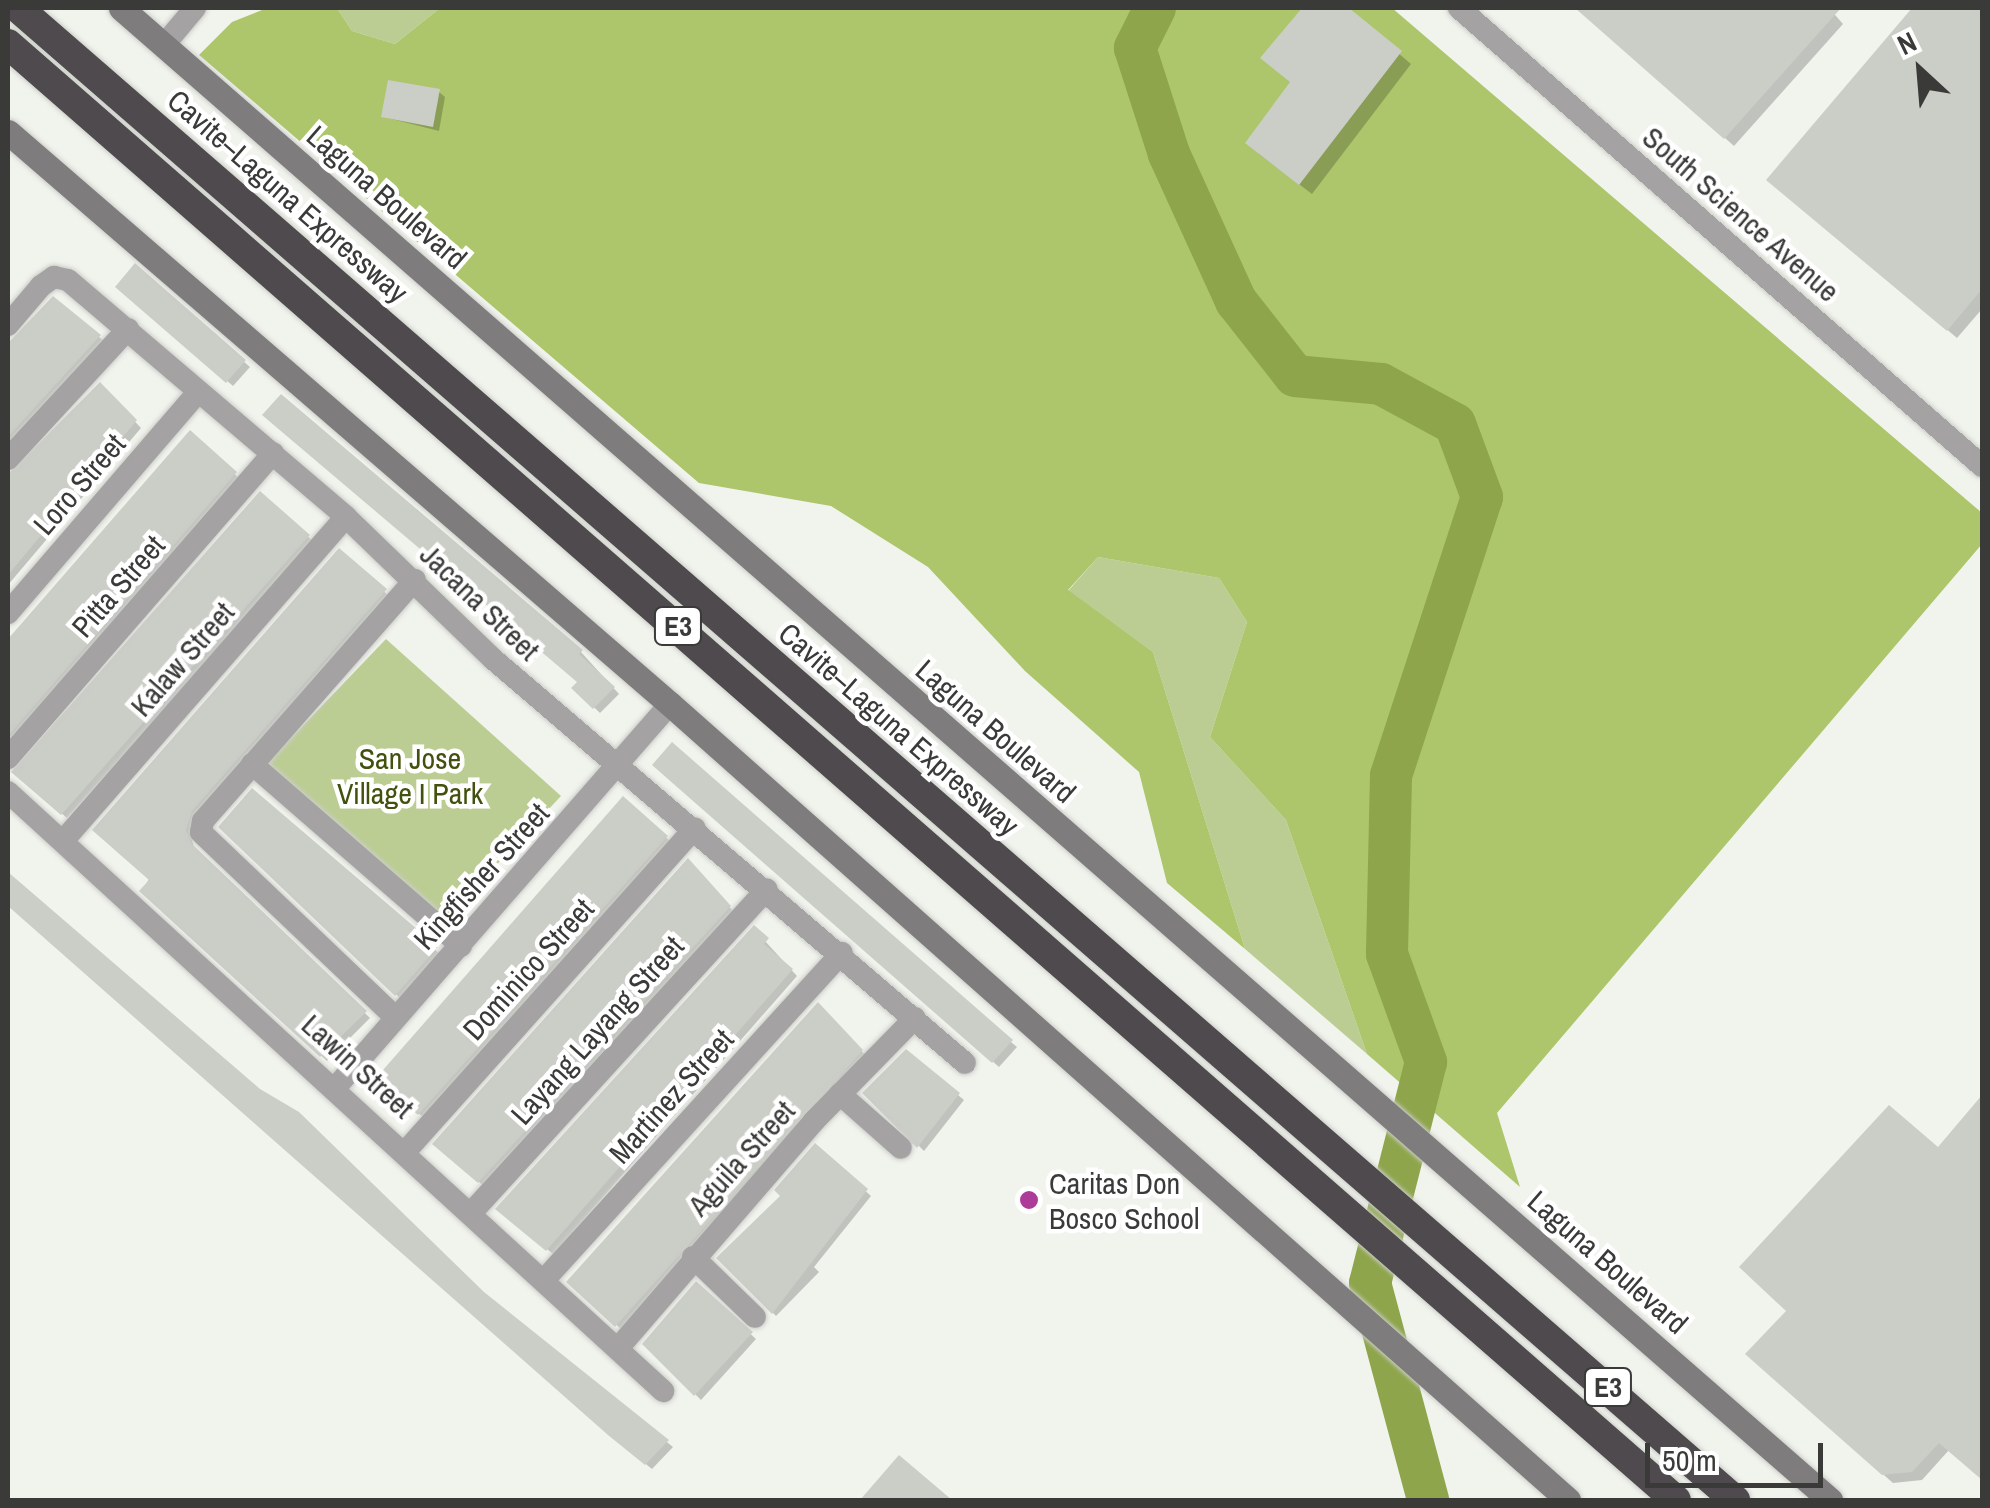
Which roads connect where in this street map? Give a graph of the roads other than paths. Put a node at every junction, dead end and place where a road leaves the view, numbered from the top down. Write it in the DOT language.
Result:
graph roads {
  1 [pos="18,8"];
  2 [pos="124,8"];
  3 [pos="195,8"];
  4 [pos="1459,8"];
  5 [pos="8,44"];
  6 [pos="164,45"];
  7 [pos="8,132"];
  8 [pos="8,325"];
  9 [pos="128,328"];
  10 [pos="196,393"];
  11 [pos="273,453"];
  12 [pos="8,459"];
  13 [pos="1982,466"];
  14 [pos="346,517"];
  15 [pos="415,580"];
  16 [pos="8,613"];
  17 [pos="670,704"];
  18 [pos="8,758"];
  19 [pos="252,764"];
  20 [pos="620,765"];
  21 [pos="8,792"];
  22 [pos="696,828"];
  23 [pos="62,841"];
  24 [pos="767,889"];
  25 [pos="462,946"];
  26 [pos="842,953"];
  27 [pos="395,1017"];
  28 [pos="915,1018"];
  29 [pos="965,1063"];
  30 [pos="336,1087"];
  31 [pos="840,1094"];
  32 [pos="901,1148"];
  33 [pos="406,1151"];
  34 [pos="472,1212"];
  35 [pos="693,1257"];
  36 [pos="545,1279"];
  37 [pos="755,1317"];
  38 [pos="620,1346"];
  39 [pos="662,1391"];
  40 [pos="1568,1500"];
  41 [pos="1676,1500"];
  42 [pos="1734,1500"];
  43 [pos="1830,1500"];
  1 -- 42 [label="highway, Cavite–Laguna Expressway / E3"];
  2 -- 6 [label="main road, Laguna Boulevard"];
  3 -- 6 [label="street"];
  4 -- 13 [label="street, South Science Avenue"];
  5 -- 41 [label="highway, E3"];
  6 -- 43 [label="main road, Laguna Boulevard"];
  7 -- 17 [label="main road"];
  8 -- 9 [label="street, Jacana Street"];
  9 -- 10 [label="street, Jacana Street"];
  9 -- 12 [label="street"];
  10 -- 11 [label="street, Jacana Street"];
  10 -- 16 [label="street, Loro Street"];
  11 -- 14 [label="street, Jacana Street"];
  11 -- 18 [label="street, Pitta Street"];
  14 -- 15 [label="street, Jacana Street"];
  14 -- 23 [label="street, Kalaw Street"];
  15 -- 19 [label="street"];
  15 -- 20 [label="street, Jacana Street"];
  17 -- 20 [label="street, Kingfisher Street"];
  17 -- 40 [label="main road"];
  19 -- 25 [label="street"];
  19 -- 27 [label="street"];
  20 -- 22 [label="street, Jacana Street"];
  20 -- 25 [label="street, Kingfisher Street"];
  21 -- 23 [label="street, Lawin Street"];
  22 -- 24 [label="street, Jacana Street"];
  22 -- 33 [label="street, Dominico Street"];
  23 -- 30 [label="street, Lawin Street"];
  24 -- 26 [label="street, Jacana Street"];
  24 -- 34 [label="street, Layang Layang Street"];
  25 -- 27 [label="street, Kingfisher Street"];
  26 -- 28 [label="street, Jacana Street"];
  26 -- 36 [label="street, Martinez Street"];
  27 -- 30 [label="street, Kingfisher Street"];
  28 -- 29 [label="street, Jacana Street"];
  28 -- 31 [label="street, Aguila Street"];
  30 -- 33 [label="street, Lawin Street"];
  31 -- 32 [label="street"];
  31 -- 35 [label="street, Aguila Street"];
  33 -- 34 [label="street, Lawin Street"];
  34 -- 36 [label="street, Lawin Street"];
  35 -- 37 [label="street"];
  35 -- 38 [label="street, Aguila Street"];
  36 -- 38 [label="street, Lawin Street"];
  38 -- 39 [label="street, Lawin Street"];
}
